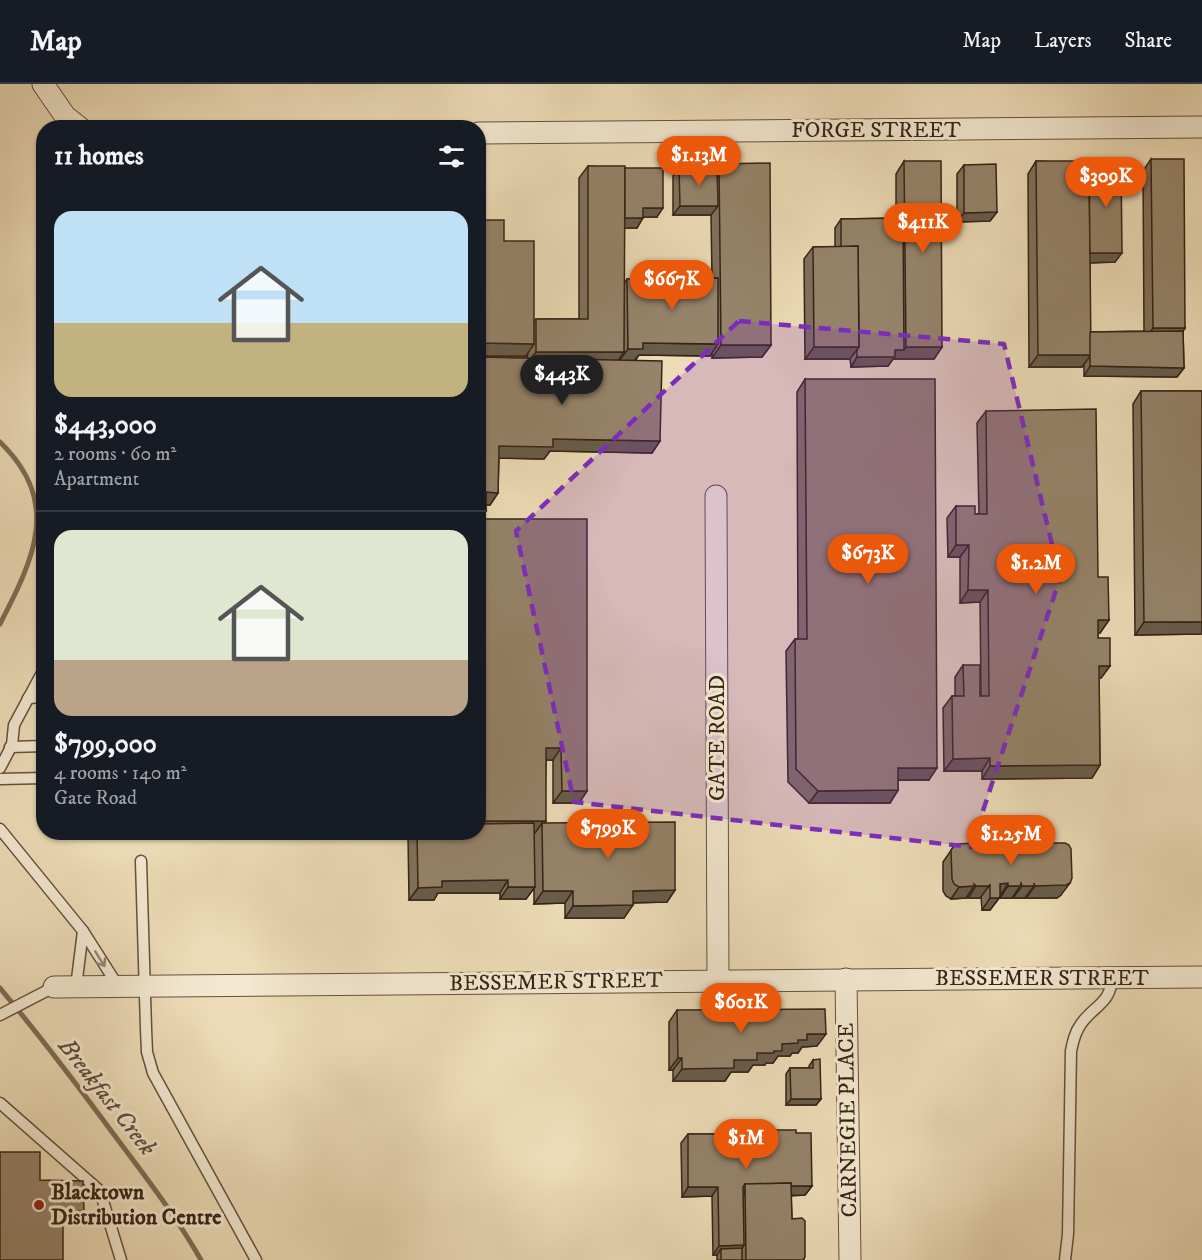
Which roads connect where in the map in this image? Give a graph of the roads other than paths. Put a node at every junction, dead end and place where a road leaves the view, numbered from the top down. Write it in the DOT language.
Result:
graph roads {
  1 [pos="43,84"];
  2 [pos="69,120"];
  3 [pos="1202,128"];
  4 [pos="486,133"];
  5 [pos="716,496"];
  6 [pos="36,684"];
  7 [pos="28,698"];
  8 [pos="36,698"];
  9 [pos="36,746"];
  10 [pos="10,747"];
  11 [pos="0,768"];
  12 [pos="36,778"];
  13 [pos="0,779"];
  14 [pos="0,829"];
  15 [pos="141,861"];
  16 [pos="83,931"];
  17 [pos="1202,976"];
  18 [pos="1112,977"];
  19 [pos="718,980"];
  20 [pos="846,980"];
  21 [pos="145,986"];
  22 [pos="54,987"];
  23 [pos="76,987"];
  24 [pos="118,987"];
  25 [pos="0,1015"];
  26 [pos="0,1103"];
  27 [pos="122,1260"];
  28 [pos="256,1260"];
  29 [pos="850,1260"];
  30 [pos="1065,1260"];
  1 -- 2 [label="street"];
  3 -- 4 [label="street, FORGE STREET"];
  5 -- 19 [label="street, GATE ROAD"];
  6 -- 7 [label="lane"];
  7 -- 8 [label="lane"];
  7 -- 10 [label="lane"];
  9 -- 10 [label="lane"];
  10 -- 11 [label="lane"];
  12 -- 13 [label="lane"];
  14 -- 16 [label="lane"];
  15 -- 21 [label="lane"];
  16 -- 23 [label="lane"];
  16 -- 24 [label="lane, one-way"];
  17 -- 18 [label="street, BESSEMER STREET"];
  18 -- 20 [label="street, BESSEMER STREET"];
  18 -- 30 [label="lane"];
  19 -- 20 [label="street, BESSEMER STREET"];
  19 -- 21 [label="street, BESSEMER STREET"];
  20 -- 29 [label="street, CARNEGIE PLACE"];
  21 -- 24 [label="street, BESSEMER STREET"];
  21 -- 28 [label="lane"];
  22 -- 23 [label="street, BESSEMER STREET"];
  22 -- 25 [label="lane"];
  23 -- 24 [label="street, BESSEMER STREET"];
  26 -- 27 [label="lane"];
}
